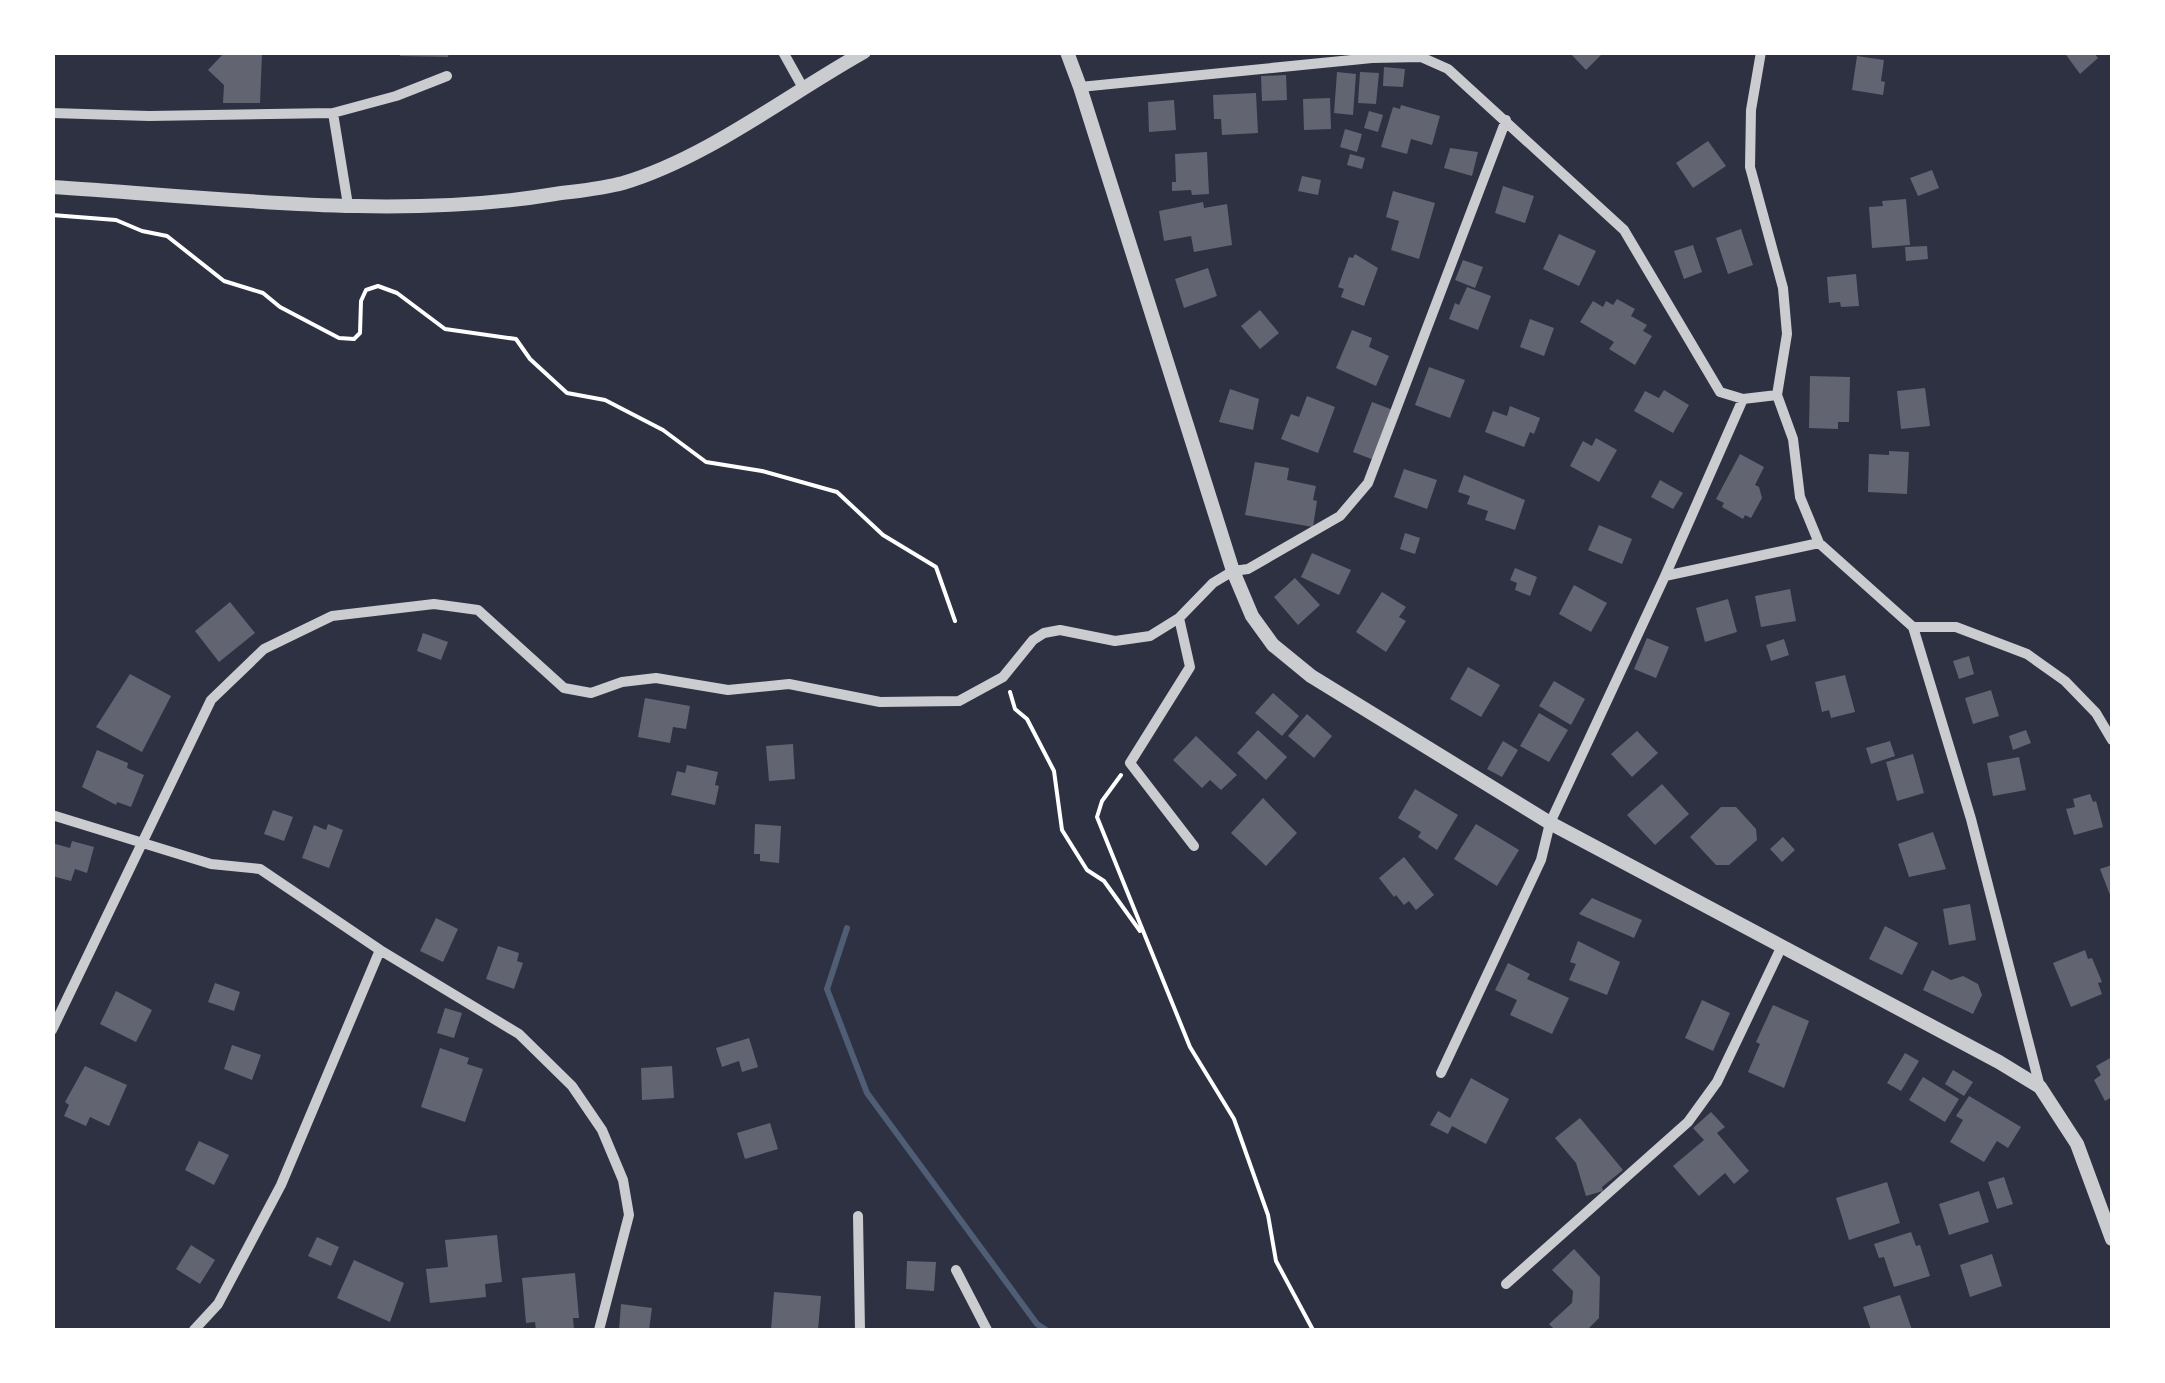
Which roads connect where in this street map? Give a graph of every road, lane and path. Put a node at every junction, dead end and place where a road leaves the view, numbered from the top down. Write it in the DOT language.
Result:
graph roads {
  1 [pos="783,52"];
  2 [pos="864,52"];
  3 [pos="1067,52"];
  4 [pos="1760,52"];
  5 [pos="446,76"];
  6 [pos="802,86"];
  7 [pos="1080,87"];
  8 [pos="52,112"];
  9 [pos="333,113"];
  10 [pos="1506,120"];
  11 [pos="52,187"];
  12 [pos="348,205"];
  13 [pos="52,216"];
  14 [pos="1777,395"];
  15 [pos="1743,399"];
  16 [pos="1819,543"];
  17 [pos="1233,571"];
  18 [pos="1665,576"];
  19 [pos="1179,618"];
  20 [pos="955,622"];
  21 [pos="1913,627"];
  22 [pos="1011,667"];
  23 [pos="2112,740"];
  24 [pos="1130,763"];
  25 [pos="52,814"];
  26 [pos="1550,823"];
  27 [pos="142,841"];
  28 [pos="1194,846"];
  29 [pos="1144,936"];
  30 [pos="1780,948"];
  31 [pos="380,950"];
  32 [pos="52,1030"];
  33 [pos="1441,1073"];
  34 [pos="2040,1087"];
  35 [pos="858,1216"];
  36 [pos="2112,1238"];
  37 [pos="956,1270"];
  38 [pos="1506,1284"];
  39 [pos="194,1330"];
  40 [pos="600,1330"];
  41 [pos="860,1330"];
  42 [pos="987,1330"];
  43 [pos="1313,1330"];
  1 -- 6 [label="street"];
  2 -- 6 [label="street"];
  3 -- 7 [label="street"];
  4 -- 14 [label="street"];
  5 -- 9 [label="street"];
  6 -- 12 [label="street"];
  7 -- 10 [label="street"];
  7 -- 17 [label="street"];
  8 -- 9 [label="street"];
  9 -- 12 [label="street"];
  10 -- 15 [label="street"];
  10 -- 17 [label="street"];
  11 -- 12 [label="street"];
  13 -- 20 [label="path"];
  14 -- 15 [label="street"];
  14 -- 16 [label="street"];
  15 -- 18 [label="street"];
  16 -- 18 [label="street"];
  16 -- 21 [label="street"];
  17 -- 19 [label="street"];
  17 -- 26 [label="street"];
  18 -- 26 [label="street"];
  19 -- 22 [label="street"];
  19 -- 24 [label="street"];
  21 -- 23 [label="street"];
  21 -- 34 [label="street"];
  22 -- 27 [label="street"];
  22 -- 29 [label="path"];
  24 -- 28 [label="street"];
  24 -- 29 [label="path"];
  25 -- 27 [label="street"];
  26 -- 30 [label="street"];
  26 -- 33 [label="street"];
  27 -- 31 [label="street"];
  27 -- 32 [label="street"];
  29 -- 43 [label="path"];
  30 -- 34 [label="street"];
  30 -- 38 [label="street"];
  31 -- 39 [label="street"];
  31 -- 40 [label="street"];
  34 -- 36 [label="street"];
  35 -- 41 [label="street"];
  37 -- 42 [label="street"];
}
